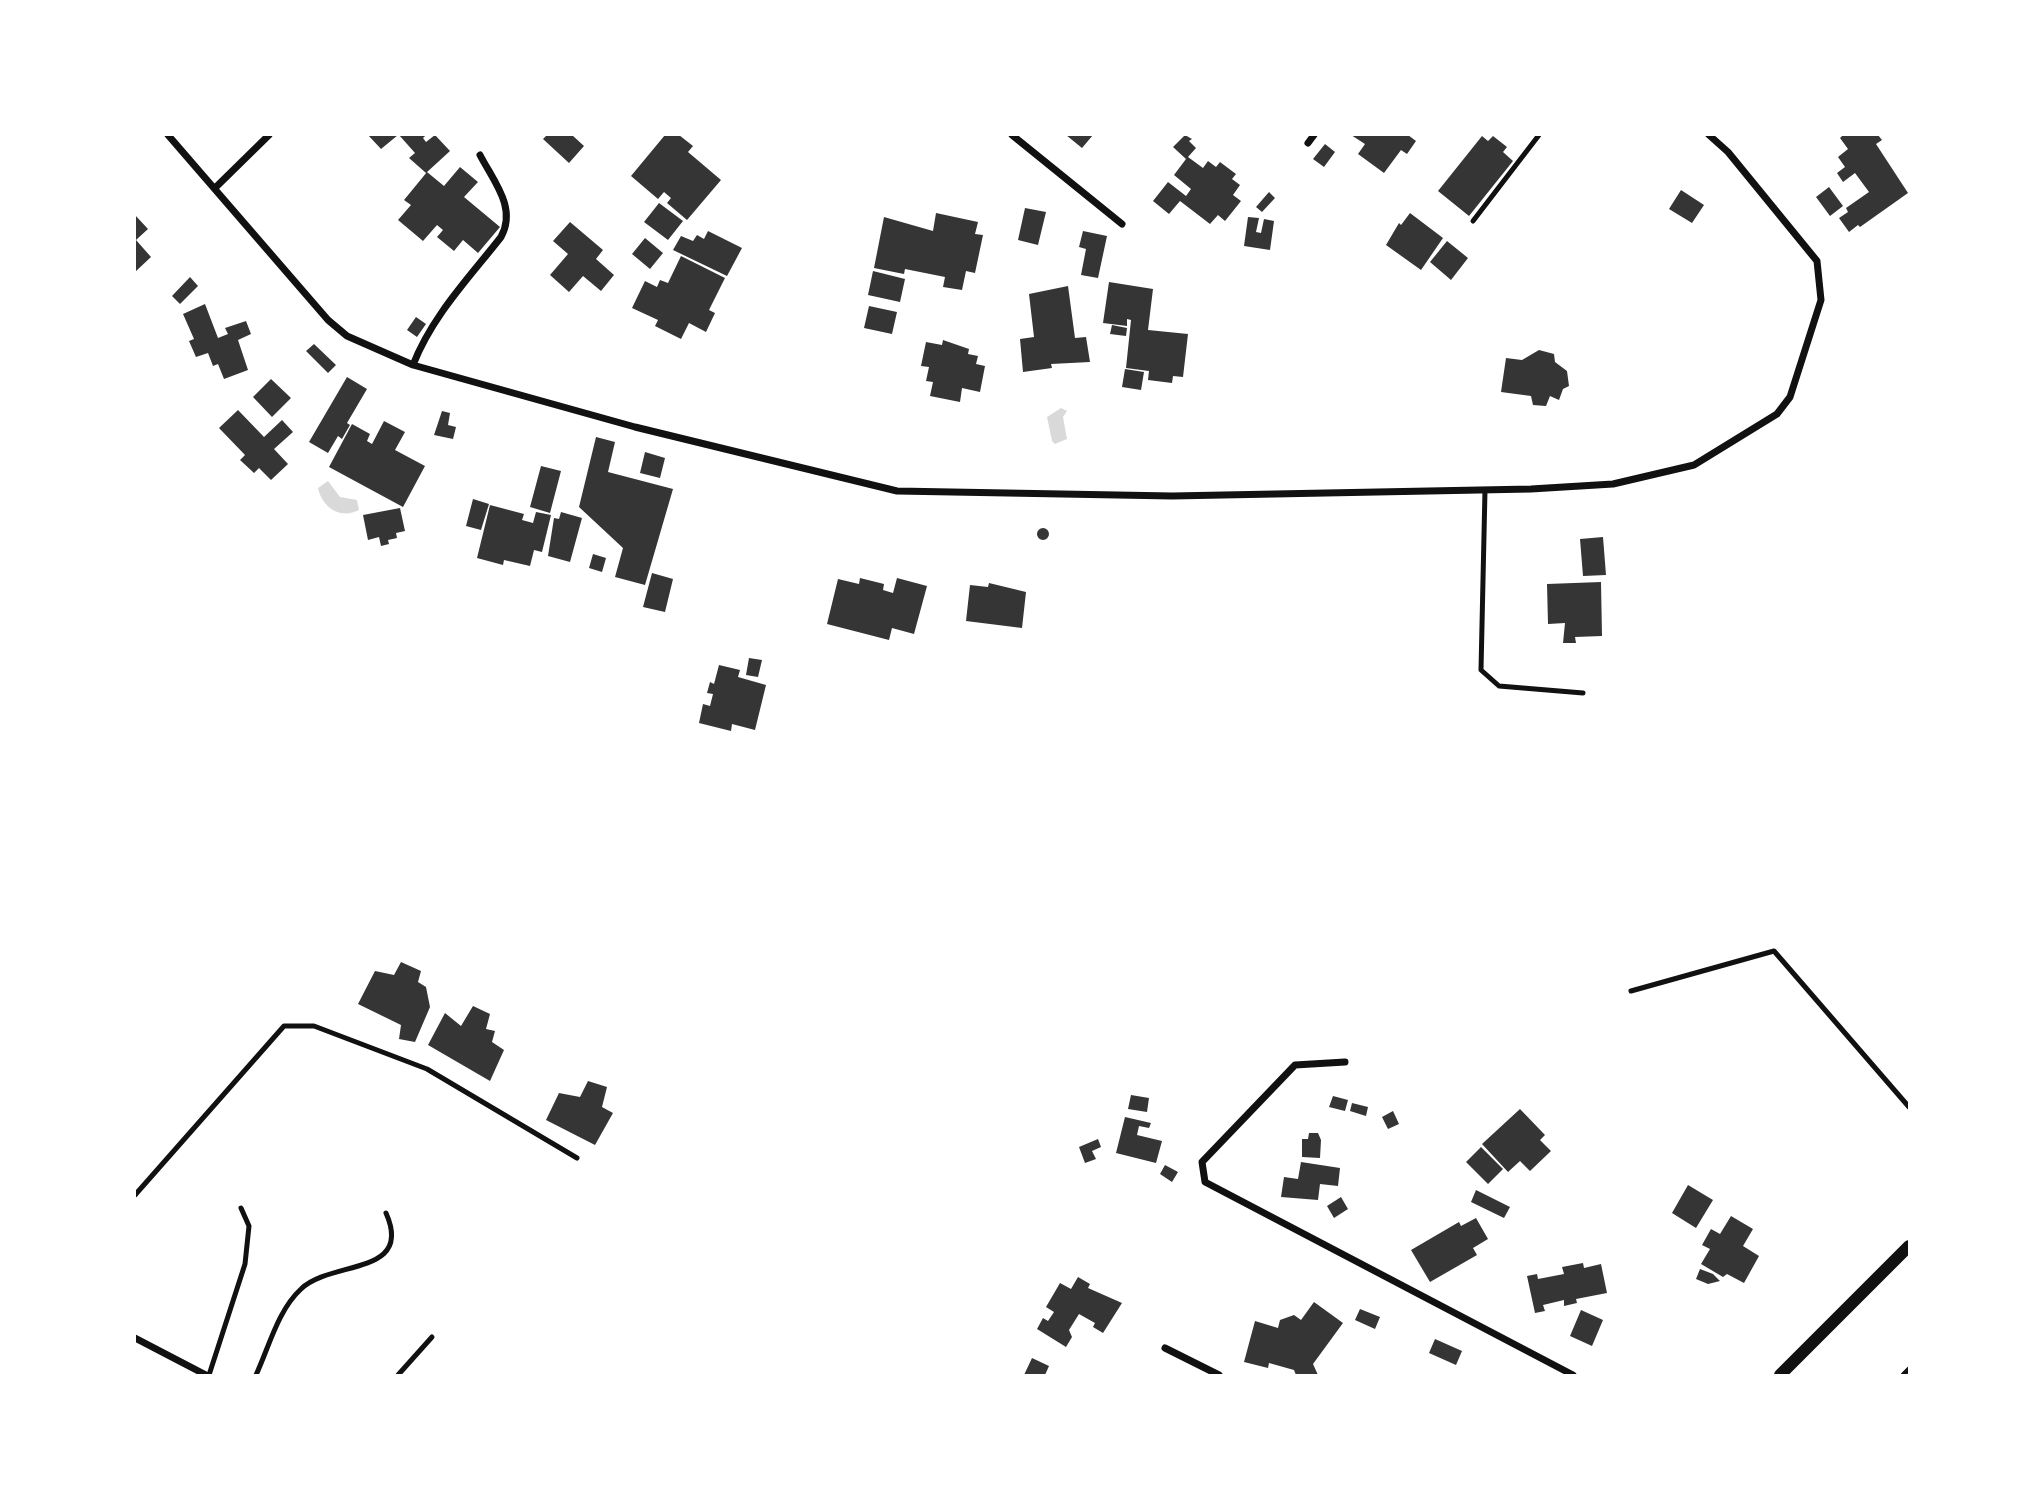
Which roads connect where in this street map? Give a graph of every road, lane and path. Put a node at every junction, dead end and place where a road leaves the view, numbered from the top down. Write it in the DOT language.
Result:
graph roads {
  1 [pos="168,135"];
  2 [pos="269,135"];
  3 [pos="1012,135"];
  4 [pos="1314,135"];
  5 [pos="1539,135"];
  6 [pos="1709,135"];
  7 [pos="1308,142"];
  8 [pos="480,155"];
  9 [pos="216,187"];
  10 [pos="1473,221"];
  11 [pos="1122,224"];
  12 [pos="413,365"];
  13 [pos="1485,490"];
  14 [pos="1583,693"];
  15 [pos="1631,991"];
  16 [pos="1345,1062"];
  17 [pos="1909,1107"];
  18 [pos="577,1158"];
  19 [pos="135,1195"];
  20 [pos="241,1208"];
  21 [pos="386,1213"];
  22 [pos="1909,1246"];
  23 [pos="432,1337"];
  24 [pos="135,1338"];
  25 [pos="1165,1348"];
  26 [pos="1909,1368"];
  27 [pos="207,1375"];
  28 [pos="256,1375"];
  29 [pos="398,1375"];
  30 [pos="1219,1375"];
  31 [pos="1573,1375"];
  32 [pos="1780,1375"];
  33 [pos="1903,1375"];
  1 -- 9 [label="street"];
  2 -- 9 [label="street"];
  3 -- 11 [label="street"];
  4 -- 7 [label="street"];
  5 -- 10 [label="lane"];
  6 -- 13 [label="street"];
  8 -- 12 [label="street"];
  9 -- 12 [label="street"];
  12 -- 13 [label="street"];
  13 -- 14 [label="lane"];
  15 -- 17 [label="lane"];
  16 -- 31 [label="street"];
  18 -- 19 [label="lane"];
  20 -- 27 [label="lane"];
  21 -- 28 [label="lane"];
  22 -- 32 [label="street"];
  23 -- 29 [label="lane"];
  24 -- 27 [label="street"];
  25 -- 30 [label="street"];
  26 -- 33 [label="lane"];
}
